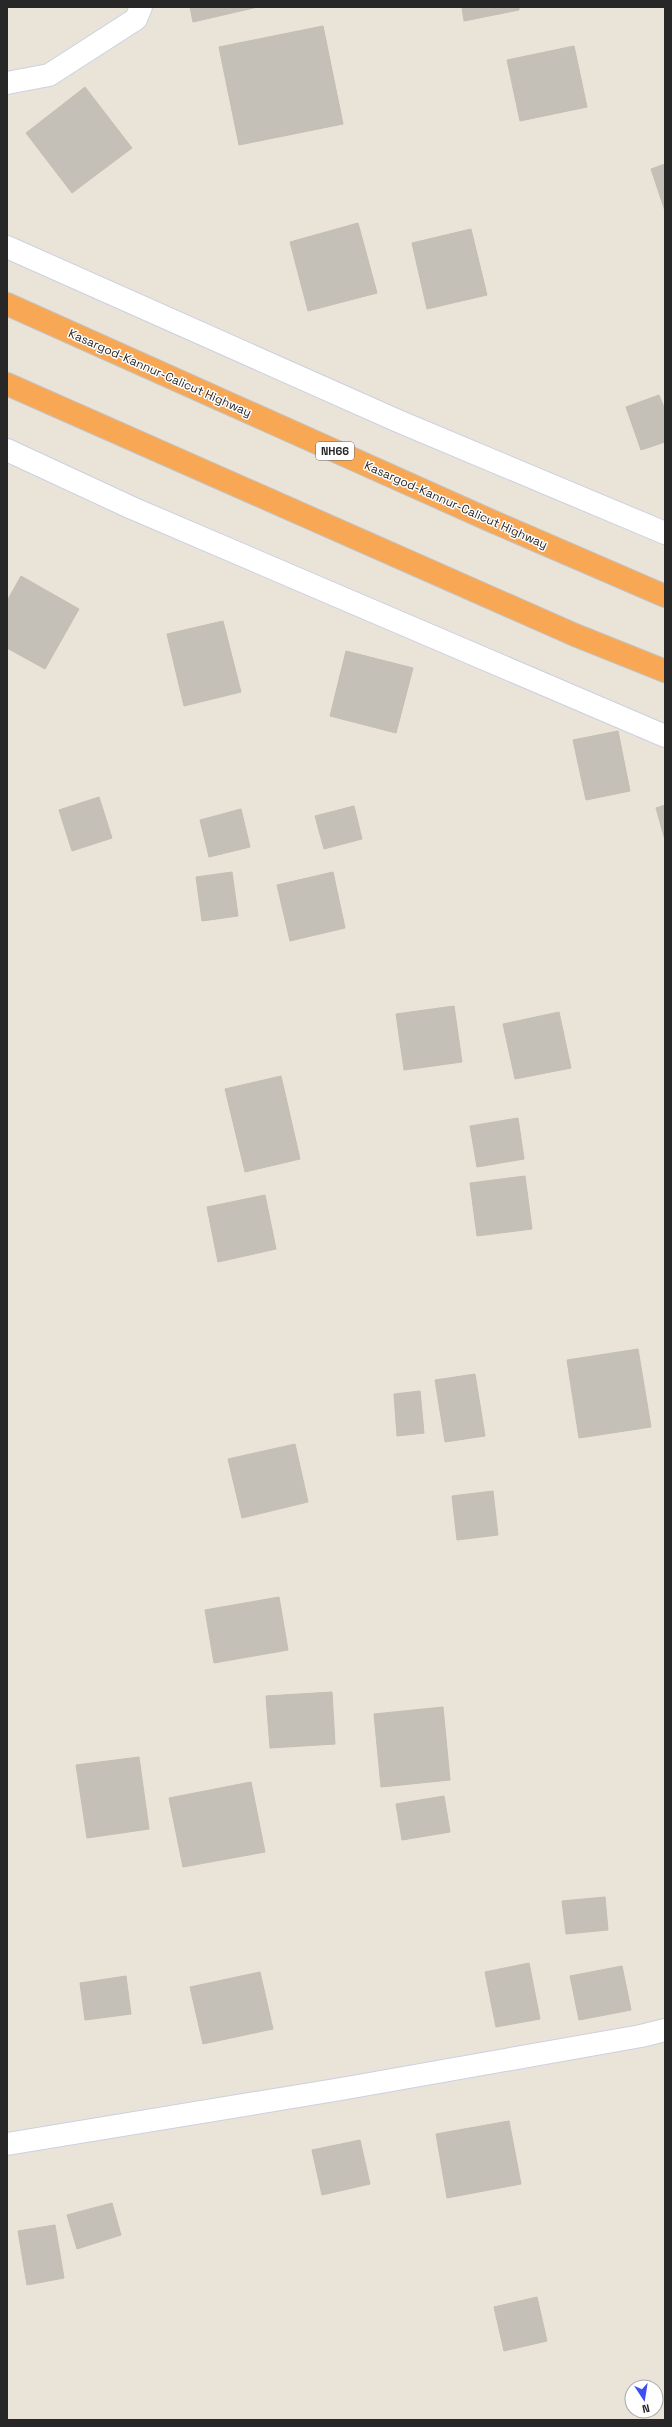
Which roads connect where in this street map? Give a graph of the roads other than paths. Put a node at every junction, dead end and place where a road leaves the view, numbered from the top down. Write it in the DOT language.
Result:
graph roads {
  1 [pos="141,7"];
  2 [pos="7,83"];
  3 [pos="7,247"];
  4 [pos="7,304"];
  5 [pos="7,384"];
  6 [pos="7,450"];
  7 [pos="665,533"];
  8 [pos="665,596"];
  9 [pos="665,671"];
  10 [pos="665,736"];
  11 [pos="665,2030"];
  12 [pos="7,2144"];
  1 -- 2 [label="street"];
  3 -- 7 [label="street"];
  4 -- 8 [label="highway, Kasargod-Kannur-Calicut Highway / NH66"];
  5 -- 9 [label="highway"];
  6 -- 10 [label="street"];
  11 -- 12 [label="street"];
}
